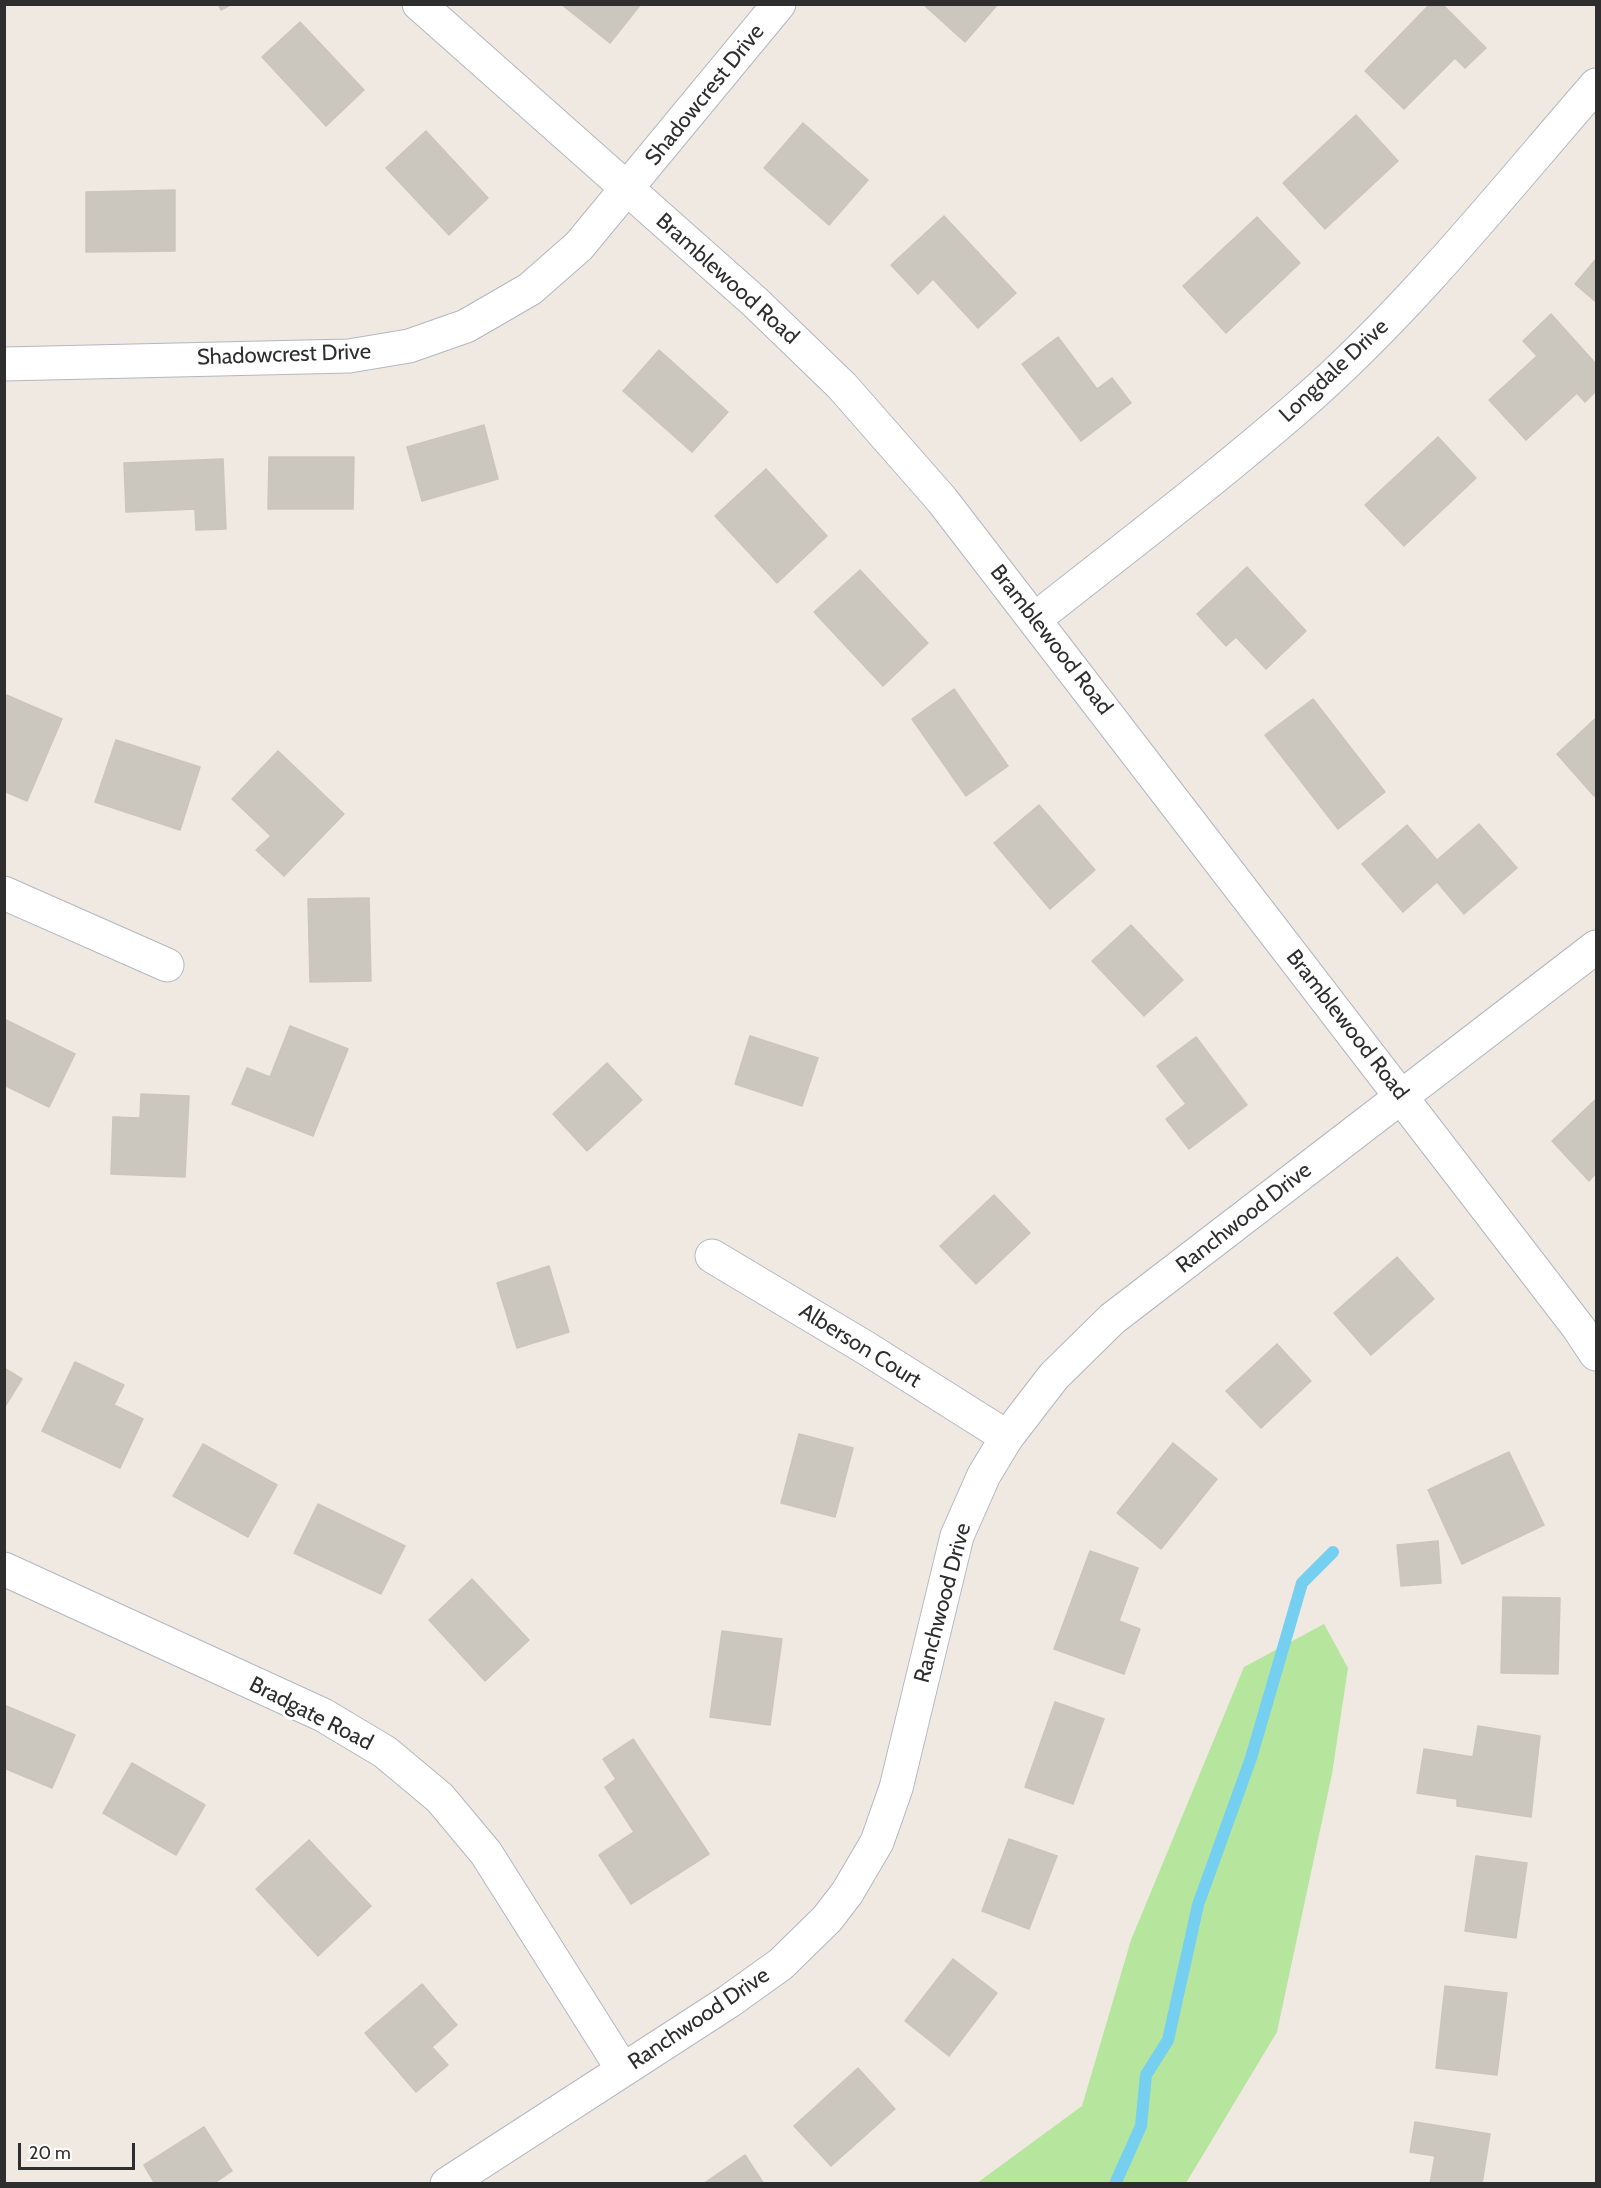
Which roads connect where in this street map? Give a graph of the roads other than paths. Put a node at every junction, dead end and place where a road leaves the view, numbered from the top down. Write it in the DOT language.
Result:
graph roads {
  1 [pos="419,4"];
  2 [pos="779,4"];
  3 [pos="1596,85"];
  4 [pos="628,189"];
  5 [pos="4,364"];
  6 [pos="1035,619"];
  7 [pos="4,893"];
  8 [pos="1596,947"];
  9 [pos="168,965"];
  10 [pos="1402,1096"];
  11 [pos="712,1256"];
  12 [pos="1596,1354"];
  13 [pos="1007,1437"];
  14 [pos="4,1569"];
  15 [pos="623,2070"];
  16 [pos="447,2184"];
  1 -- 4 [label="street, Bramblewood Road"];
  2 -- 4 [label="street, Shadowcrest Drive"];
  3 -- 6 [label="street, Longdale Drive"];
  4 -- 5 [label="street, Shadowcrest Drive"];
  4 -- 6 [label="street, Bramblewood Road"];
  6 -- 10 [label="street, Bramblewood Road"];
  7 -- 9 [label="street"];
  8 -- 10 [label="street, Ranchwood Drive"];
  10 -- 12 [label="street, Bramblewood Road"];
  10 -- 13 [label="street, Ranchwood Drive"];
  11 -- 13 [label="street, Alberson Court"];
  13 -- 15 [label="street, Ranchwood Drive"];
  14 -- 15 [label="street, Bradgate Road"];
  15 -- 16 [label="street, Ranchwood Drive"];
}
